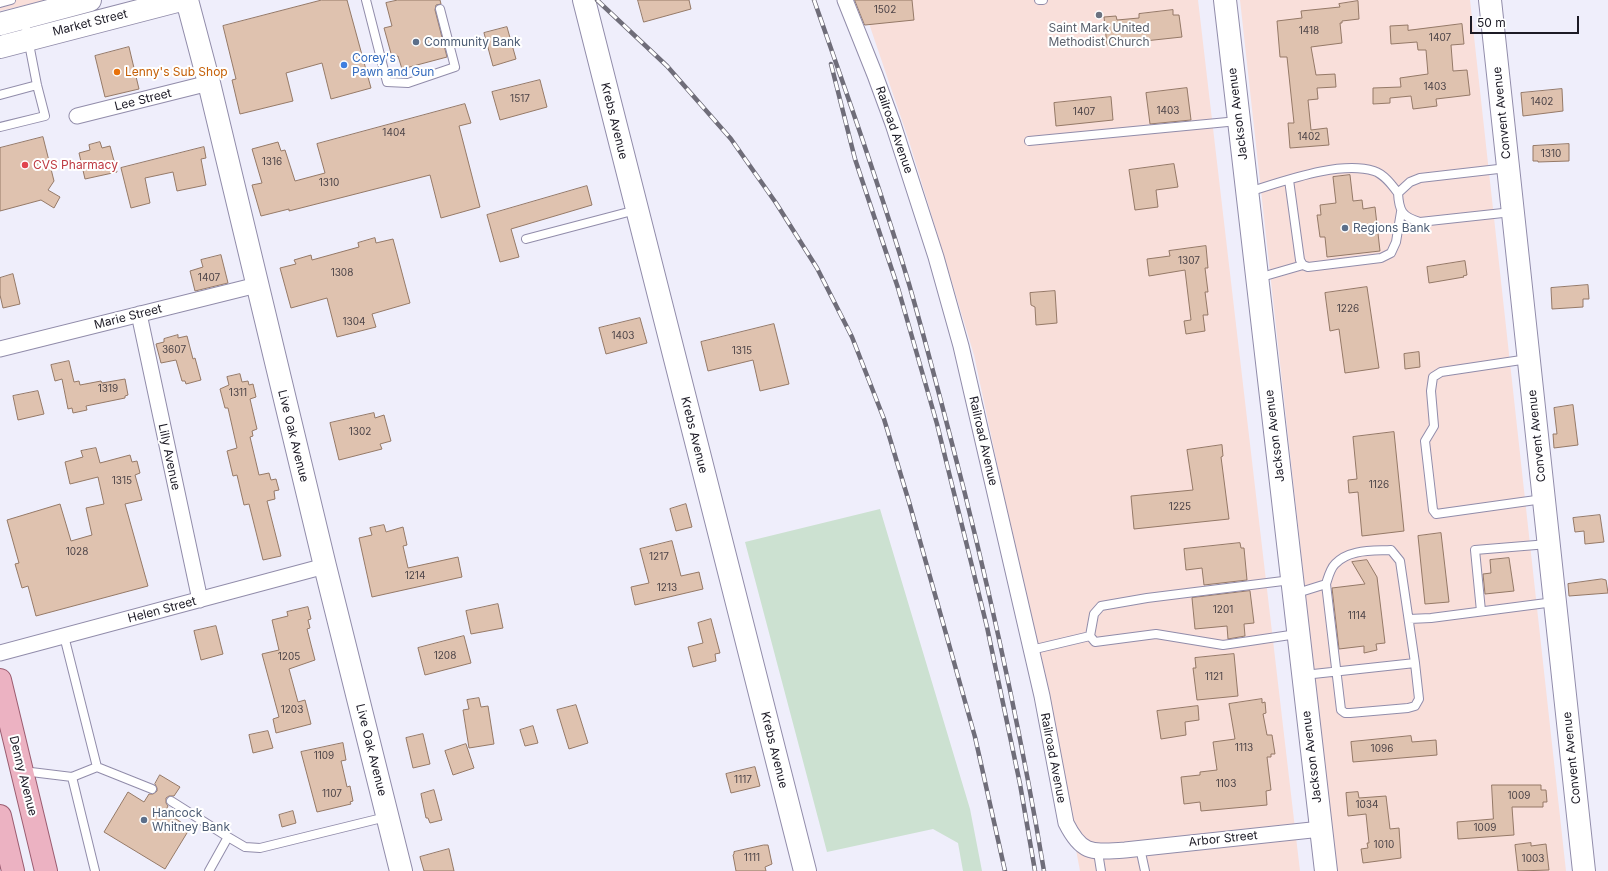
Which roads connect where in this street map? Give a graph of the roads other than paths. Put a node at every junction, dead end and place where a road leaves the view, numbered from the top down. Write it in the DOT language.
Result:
graph roads {
  1 [pos="11,0"];
  2 [pos="90,0"];
  3 [pos="181,0"];
  4 [pos="187,0"];
  5 [pos="366,0"];
  6 [pos="584,0"];
  7 [pos="845,0"];
  8 [pos="1039,0"];
  9 [pos="1043,0"];
  10 [pos="1225,0"];
  11 [pos="1490,0"];
  12 [pos="0,3"];
  13 [pos="56,4"];
  14 [pos="440,9"];
  15 [pos="24,18"];
  16 [pos="0,24"];
  17 [pos="28,39"];
  18 [pos="0,47"];
  19 [pos="208,83"];
  20 [pos="37,85"];
  21 [pos="0,95"];
  22 [pos="77,116"];
  23 [pos="1239,121"];
  24 [pos="0,127"];
  25 [pos="1029,141"];
  26 [pos="1508,168"];
  27 [pos="1288,180"];
  28 [pos="1247,192"];
  29 [pos="1398,193"];
  30 [pos="637,210"];
  31 [pos="1401,212"];
  32 [pos="1513,212"];
  33 [pos="526,239"];
  34 [pos="1303,266"];
  35 [pos="1257,278"];
  36 [pos="257,285"];
  37 [pos="139,314"];
  38 [pos="0,349"];
  39 [pos="1529,358"];
  40 [pos="1544,498"];
  41 [pos="1549,544"];
  42 [pos="325,566"];
  43 [pos="1326,584"];
  44 [pos="1292,587"];
  45 [pos="200,600"];
  46 [pos="1555,602"];
  47 [pos="1481,611"];
  48 [pos="1409,620"];
  49 [pos="1298,634"];
  50 [pos="64,636"];
  51 [pos="1090,636"];
  52 [pos="1031,650"];
  53 [pos="0,654"];
  54 [pos="1415,663"];
  55 [pos="1336,672"];
  56 [pos="1303,675"];
  57 [pos="0,680"];
  58 [pos="97,767"];
  59 [pos="22,771"];
  60 [pos="72,777"];
  61 [pos="152,789"];
  62 [pos="171,801"];
  63 [pos="0,816"];
  64 [pos="387,817"];
  65 [pos="1321,829"];
  66 [pos="228,838"];
  67 [pos="1140,848"];
  68 [pos="1125,850"];
  69 [pos="1098,852"];
  70 [pos="14,871"];
  71 [pos="46,871"];
  72 [pos="95,871"];
  73 [pos="209,871"];
  74 [pos="401,871"];
  75 [pos="805,871"];
  76 [pos="1101,871"];
  77 [pos="1145,871"];
  78 [pos="1326,871"];
  79 [pos="1584,871"];
  1 -- 12 [label="lane"];
  2 -- 13 [label="street, Market Street"];
  3 -- 17 [label="street, Market Street"];
  4 -- 19 [label="street, Live Oak Avenue"];
  5 -- 14 [label="lane"];
  6 -- 30 [label="street, Krebs Avenue"];
  7 -- 52 [label="street, Railroad Avenue"];
  8 -- 9 [label="lane"];
  10 -- 23 [label="street, Jackson Avenue"];
  11 -- 26 [label="street, Convent Avenue"];
  13 -- 15 [label="street, Market Street"];
  15 -- 16 [label="street, Market Street"];
  15 -- 17 [label="lane"];
  17 -- 18 [label="street, Market Street"];
  17 -- 20 [label="lane"];
  19 -- 22 [label="street, Lee Street"];
  19 -- 36 [label="street, Live Oak Avenue"];
  20 -- 21 [label="lane"];
  20 -- 24 [label="lane"];
  23 -- 25 [label="lane"];
  23 -- 28 [label="street, Jackson Avenue"];
  26 -- 29 [label="lane"];
  26 -- 32 [label="street, Convent Avenue"];
  27 -- 28 [label="lane"];
  27 -- 29 [label="lane"];
  27 -- 34 [label="lane"];
  28 -- 35 [label="street, Jackson Avenue"];
  29 -- 31 [label="lane"];
  30 -- 33 [label="lane"];
  30 -- 75 [label="street, Krebs Avenue"];
  31 -- 32 [label="lane"];
  31 -- 34 [label="lane"];
  32 -- 39 [label="street, Convent Avenue"];
  34 -- 35 [label="lane"];
  35 -- 44 [label="street, Jackson Avenue"];
  36 -- 37 [label="street, Marie Street"];
  36 -- 42 [label="street, Live Oak Avenue"];
  37 -- 38 [label="street, Marie Street"];
  37 -- 45 [label="street, Lilly Avenue"];
  39 -- 40 [label="street, Convent Avenue"];
  39 -- 40 [label="lane"];
  40 -- 41 [label="street, Convent Avenue"];
  41 -- 46 [label="street, Convent Avenue"];
  41 -- 47 [label="lane"];
  42 -- 45 [label="street, Helen Street"];
  42 -- 64 [label="street, Live Oak Avenue"];
  43 -- 44 [label="lane"];
  43 -- 48 [label="lane"];
  43 -- 55 [label="lane"];
  44 -- 49 [label="street, Jackson Avenue"];
  44 -- 51 [label="lane"];
  45 -- 50 [label="street, Helen Street"];
  46 -- 47 [label="lane"];
  46 -- 79 [label="street, Convent Avenue"];
  47 -- 48 [label="lane"];
  48 -- 54 [label="lane"];
  49 -- 51 [label="lane"];
  49 -- 56 [label="street, Jackson Avenue"];
  50 -- 53 [label="street, Helen Street"];
  50 -- 58 [label="lane"];
  51 -- 52 [label="lane"];
  52 -- 69 [label="street, Railroad Avenue"];
  54 -- 55 [label="lane"];
  54 -- 55 [label="lane"];
  55 -- 56 [label="lane"];
  56 -- 65 [label="street, Jackson Avenue"];
  57 -- 59 [label="main road, Denny Avenue"];
  58 -- 60 [label="lane"];
  58 -- 61 [label="lane"];
  59 -- 60 [label="lane"];
  59 -- 71 [label="main road, Denny Avenue"];
  60 -- 72 [label="lane"];
  62 -- 66 [label="lane"];
  63 -- 70 [label="main road"];
  64 -- 66 [label="lane"];
  64 -- 74 [label="street, Live Oak Avenue"];
  65 -- 67 [label="street, Arbor Street"];
  65 -- 78 [label="street, Jackson Avenue"];
  66 -- 73 [label="lane"];
  67 -- 68 [label="street, Arbor Street"];
  67 -- 77 [label="lane"];
  68 -- 69 [label="street, Railroad Avenue"];
  69 -- 76 [label="lane"];
}
